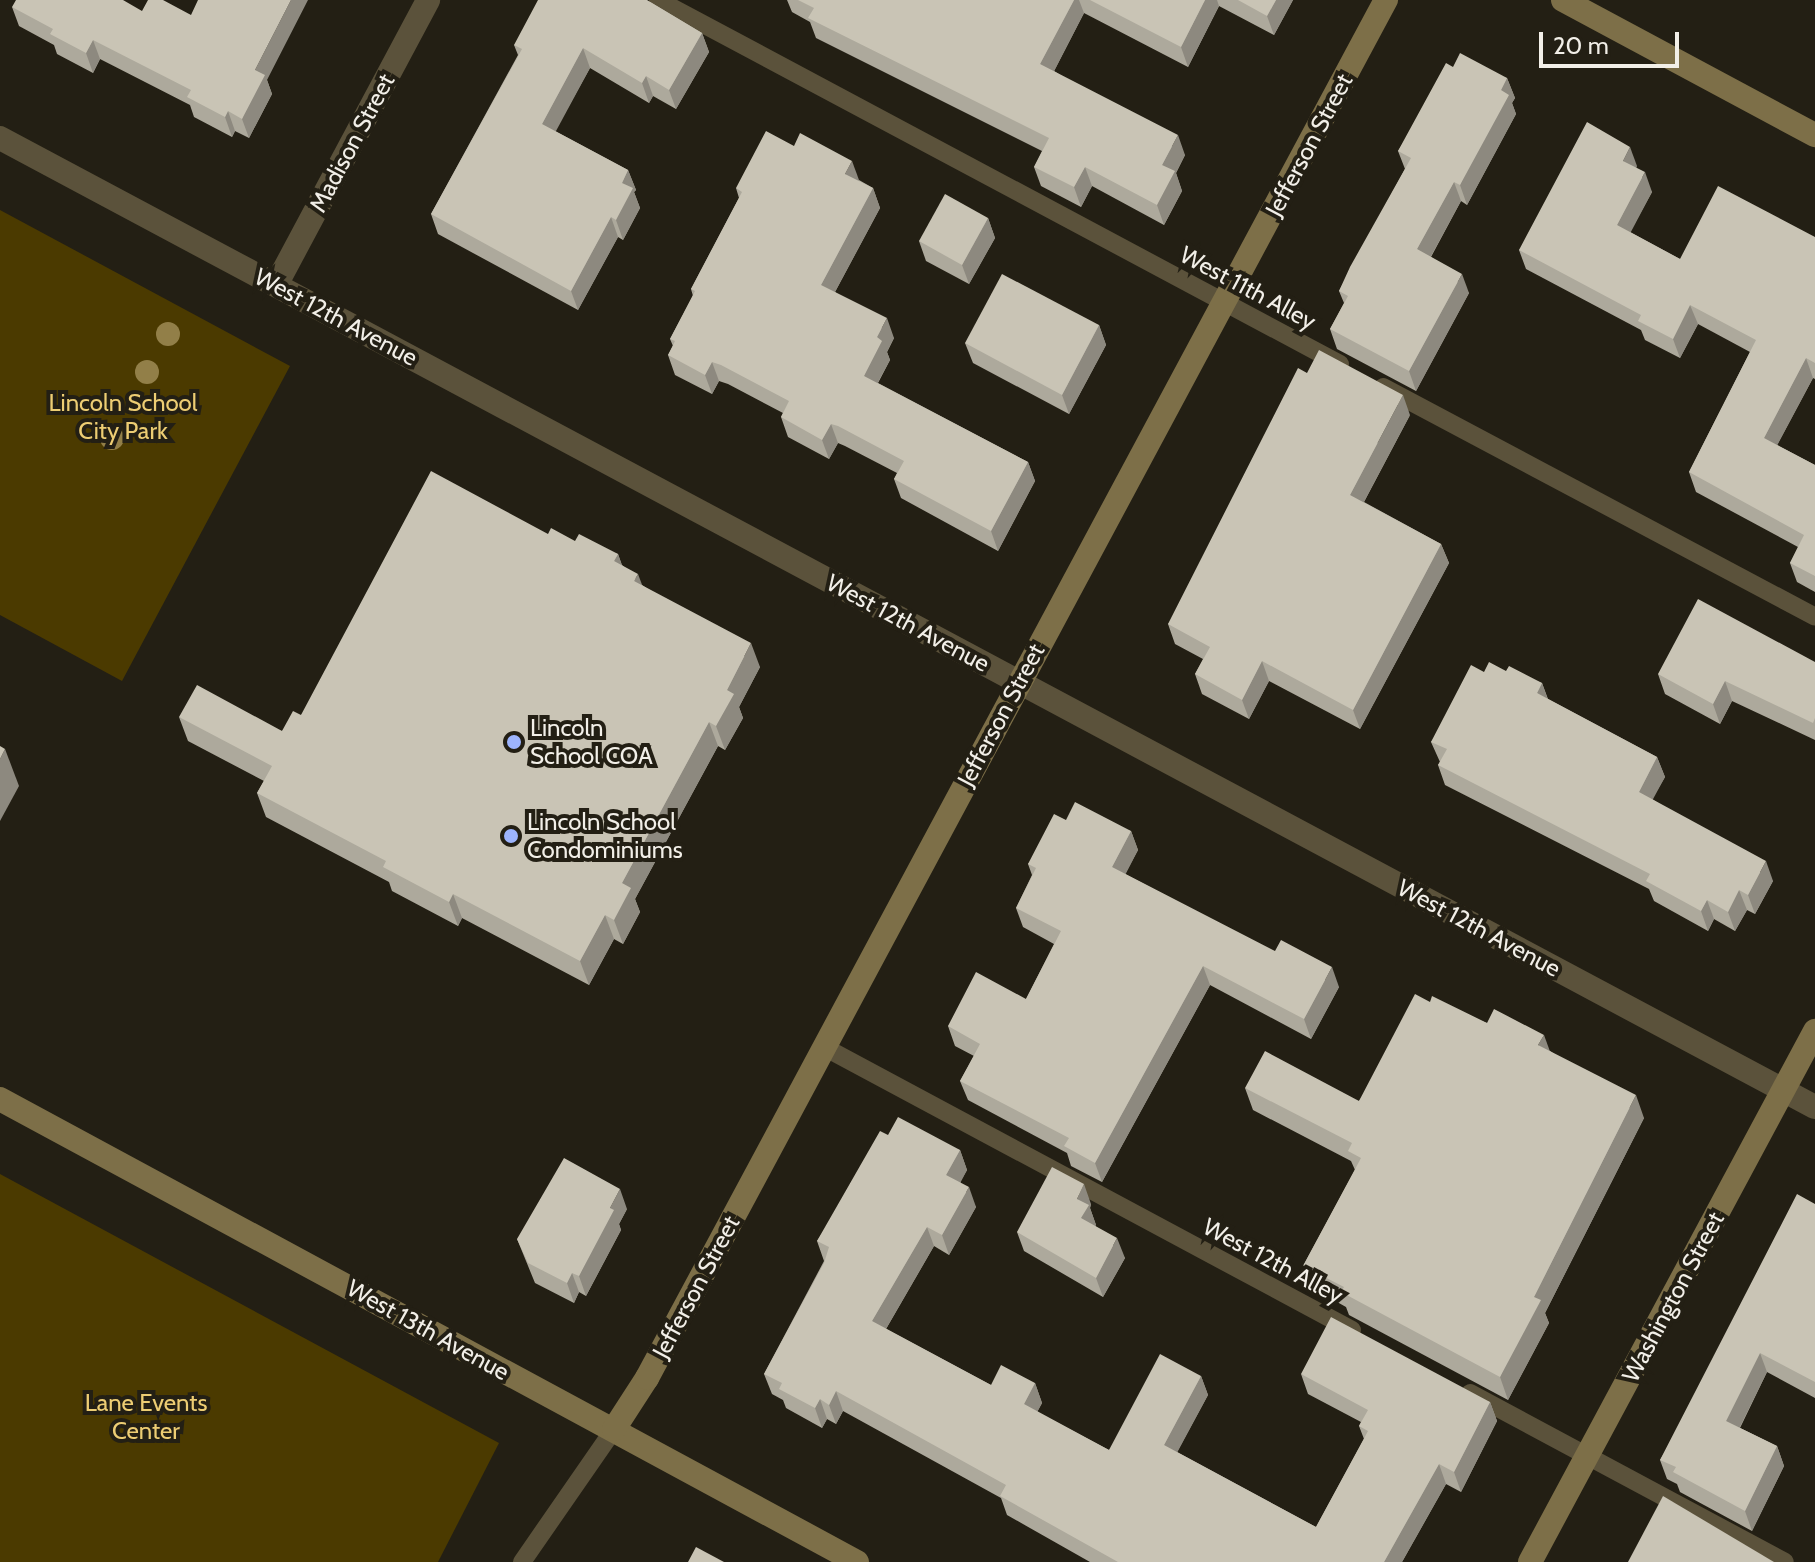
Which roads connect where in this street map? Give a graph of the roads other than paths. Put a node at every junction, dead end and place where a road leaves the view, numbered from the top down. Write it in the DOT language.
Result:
graph roads {
  1 [pos="428,0"];
  2 [pos="658,0"];
  3 [pos="1386,0"];
  4 [pos="1563,0"];
  5 [pos="1815,135"];
  6 [pos="0,138"];
  7 [pos="276,285"];
  8 [pos="1224,302"];
  9 [pos="1815,617"];
  10 [pos="1019,682"];
  11 [pos="1815,1031"];
  12 [pos="824,1047"];
  13 [pos="1783,1090"];
  14 [pos="0,1099"];
  15 [pos="1815,1107"];
  16 [pos="1370,1340"];
  17 [pos="1451,1383"];
  18 [pos="614,1429"];
  19 [pos="1587,1456"];
  20 [pos="522,1562"];
  21 [pos="857,1562"];
  22 [pos="1530,1562"];
  23 [pos="1785,1562"];
  1 -- 7 [label="street, Madison Street"];
  2 -- 8 [label="lane, West 11th Alley"];
  3 -- 8 [label="main road, Jefferson Street"];
  4 -- 5 [label="main road"];
  6 -- 7 [label="street, West 12th Avenue"];
  7 -- 10 [label="street, West 12th Avenue"];
  8 -- 9 [label="lane, West 11th Alley"];
  8 -- 10 [label="main road, Jefferson Street"];
  10 -- 12 [label="main road, Jefferson Street"];
  10 -- 13 [label="street, West 12th Avenue"];
  11 -- 13 [label="main road, Washington Street"];
  12 -- 16 [label="lane, West 12th Alley"];
  12 -- 18 [label="main road, Jefferson Street"];
  13 -- 15 [label="street, West 12th Avenue"];
  13 -- 19 [label="main road, Washington Street"];
  14 -- 18 [label="main road, West 13th Avenue"];
  17 -- 19 [label="lane"];
  18 -- 20 [label="lane"];
  18 -- 21 [label="main road, West 13th Avenue"];
  19 -- 22 [label="main road, Washington Street"];
  19 -- 23 [label="lane"];
}
